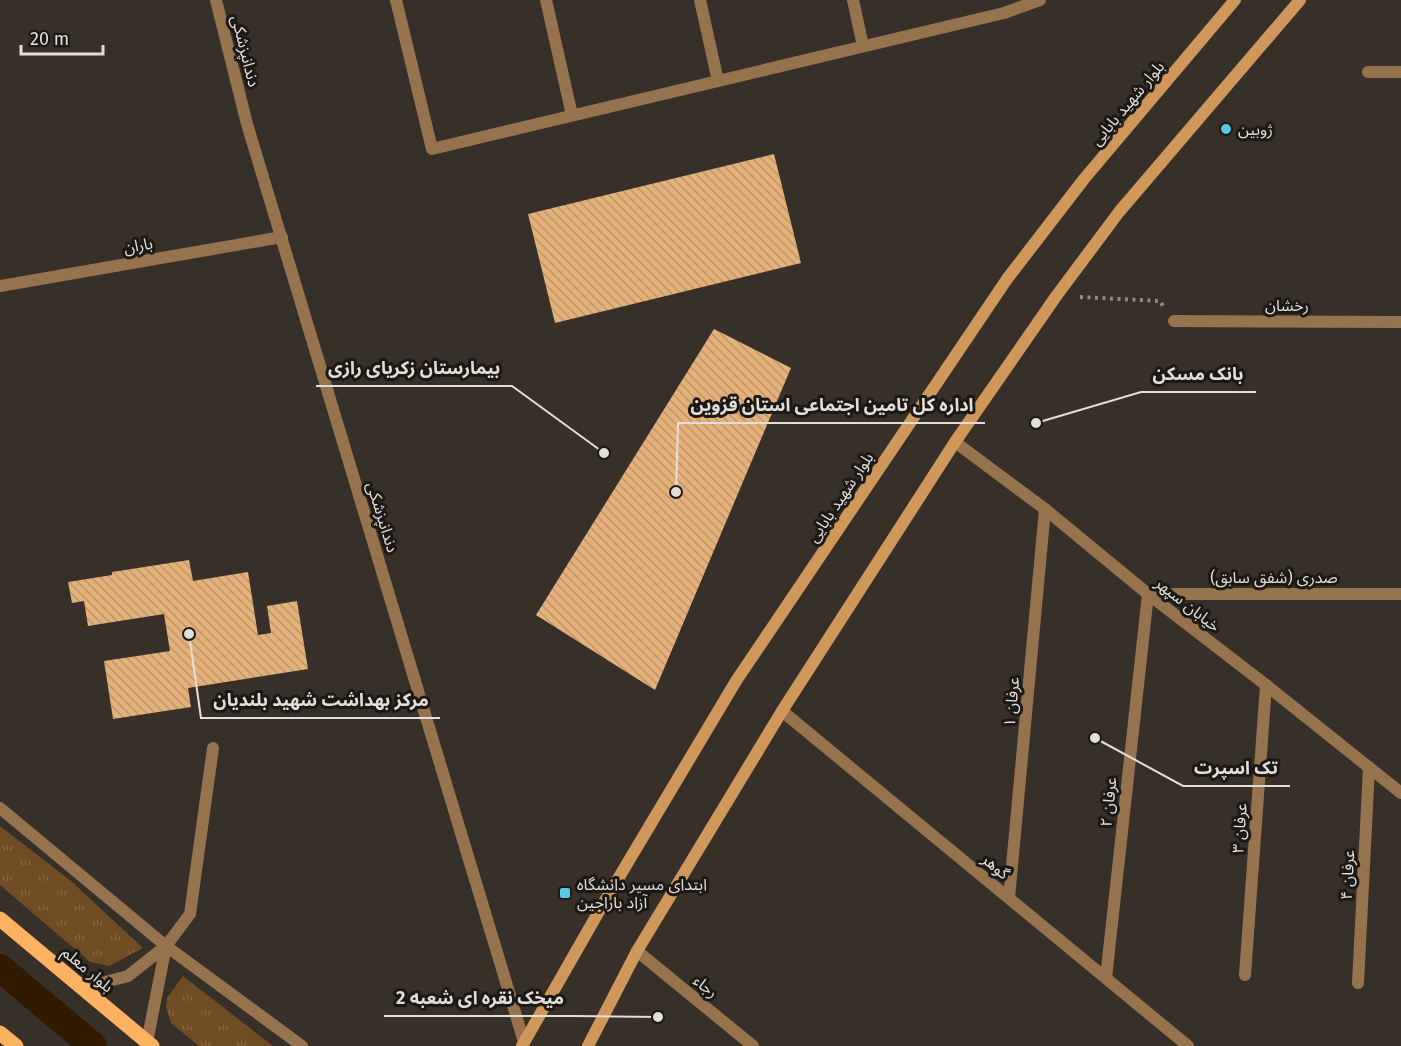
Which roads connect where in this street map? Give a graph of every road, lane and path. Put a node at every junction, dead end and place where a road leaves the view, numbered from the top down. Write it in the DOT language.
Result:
graph roads {
  1 [pos="216,0"];
  2 [pos="396,0"];
  3 [pos="546,0"];
  4 [pos="700,0"];
  5 [pos="853,0"];
  6 [pos="1002,0"];
  7 [pos="1040,0"];
  8 [pos="1235,0"];
  9 [pos="1300,0"];
  10 [pos="1004,13"];
  11 [pos="863,46"];
  12 [pos="1368,72"];
  13 [pos="1401,72"];
  14 [pos="718,81"];
  15 [pos="572,116"];
  16 [pos="282,237"];
  17 [pos="0,286"];
  18 [pos="1057,296"];
  19 [pos="1174,321"];
  20 [pos="1401,322"];
  21 [pos="955,442"];
  22 [pos="1045,509"];
  23 [pos="1148,594"];
  24 [pos="1401,594"];
  25 [pos="1266,685"];
  26 [pos="782,711"];
  27 [pos="213,748"];
  28 [pos="1369,767"];
  29 [pos="1401,793"];
  30 [pos="0,808"];
  31 [pos="1010,898"];
  32 [pos="0,919"];
  33 [pos="166,946"];
  34 [pos="638,951"];
  35 [pos="1245,975"];
  36 [pos="1106,978"];
  37 [pos="1358,983"];
  38 [pos="83,988"];
  39 [pos="0,1033"];
  40 [pos="150,1044"];
  41 [pos="523,1044"];
  42 [pos="16,1046"];
  43 [pos="302,1046"];
  44 [pos="588,1046"];
  45 [pos="753,1046"];
  46 [pos="1188,1046"];
  1 -- 16 [label="street, دندانپزشکی"];
  2 -- 15 [label="street"];
  3 -- 15 [label="street"];
  4 -- 14 [label="street"];
  5 -- 11 [label="street"];
  6 -- 10 [label="street"];
  7 -- 10 [label="street"];
  8 -- 41 [label="main road, بلوار شهید بابایی"];
  9 -- 18 [label="main road"];
  10 -- 11 [label="street"];
  11 -- 14 [label="street"];
  12 -- 13 [label="street"];
  14 -- 15 [label="street"];
  16 -- 17 [label="street, باران"];
  16 -- 41 [label="street, دندانپزشکی"];
  18 -- 19 [label="path"];
  18 -- 21 [label="main road"];
  19 -- 20 [label="street, رخشان"];
  21 -- 22 [label="street, خیابان سپهر"];
  21 -- 26 [label="main road"];
  22 -- 23 [label="street, خیابان سپهر"];
  22 -- 31 [label="street, عرفان ۱"];
  23 -- 24 [label="street, صدری (شفق سابق)"];
  23 -- 25 [label="street, خیابان سپهر"];
  23 -- 36 [label="street, عرفان ۲"];
  25 -- 28 [label="street, خیابان سپهر"];
  25 -- 35 [label="street, عرفان ۳"];
  26 -- 31 [label="street, گوهر"];
  26 -- 34 [label="main road"];
  27 -- 33 [label="street"];
  28 -- 29 [label="street, خیابان سپهر"];
  28 -- 37 [label="street, عرفان ۴"];
  30 -- 33 [label="street"];
  31 -- 36 [label="street, گوهر"];
  32 -- 38 [label="main road, بلوار معلم"];
  33 -- 38 [label="street"];
  33 -- 40 [label="street"];
  33 -- 43 [label="street"];
  34 -- 44 [label="main road"];
  34 -- 45 [label="street, رجاء"];
  36 -- 46 [label="street, گوهر"];
  38 -- 40 [label="main road, بلوار معلم"];
  39 -- 42 [label="main road"];
}
